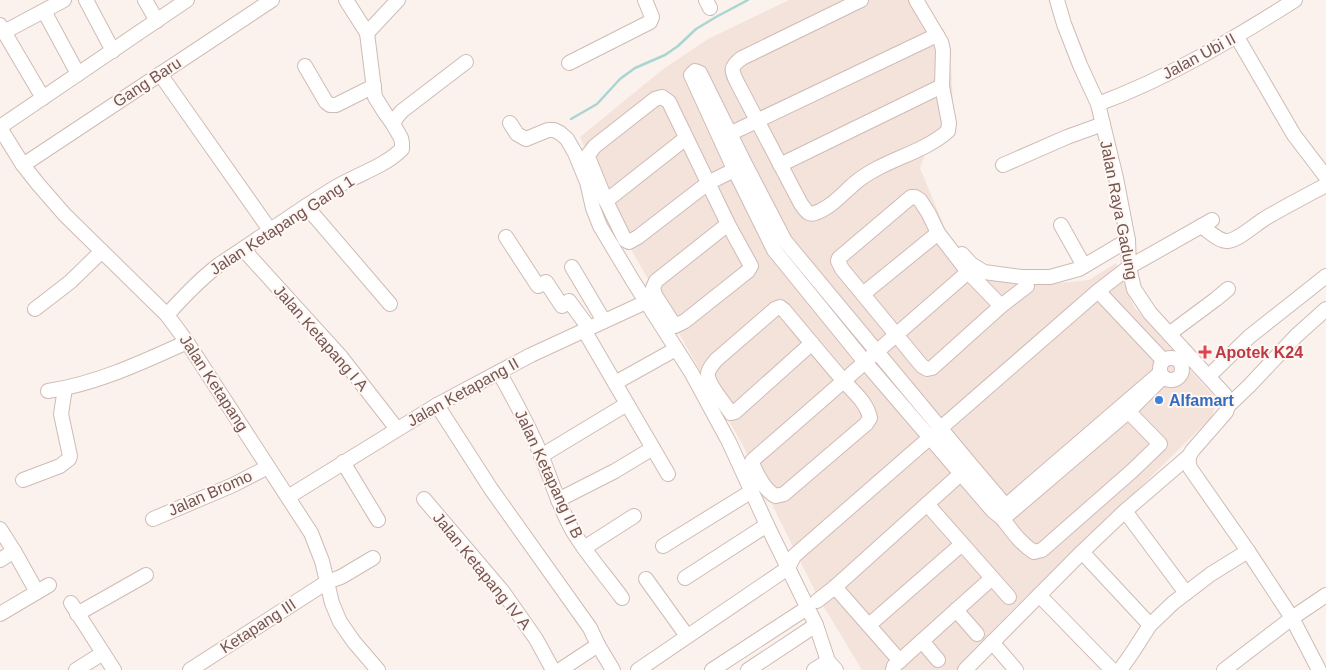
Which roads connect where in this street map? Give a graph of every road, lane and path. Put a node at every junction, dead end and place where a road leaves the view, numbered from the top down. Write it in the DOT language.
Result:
graph roads {
  1 [pos="64,0"];
  2 [pos="86,0"];
  3 [pos="145,0"];
  4 [pos="188,0"];
  5 [pos="272,0"];
  6 [pos="346,0"];
  7 [pos="398,0"];
  8 [pos="645,0"];
  9 [pos="861,0"];
  10 [pos="916,0"];
  11 [pos="1057,0"];
  12 [pos="1296,0"];
  13 [pos="44,11"];
  14 [pos="157,21"];
  15 [pos="2,29"];
  16 [pos="367,33"];
  17 [pos="937,35"];
  18 [pos="1237,36"];
  19 [pos="113,51"];
  20 [pos="466,62"];
  21 [pos="569,63"];
  22 [pos="305,66"];
  23 [pos="78,74"];
  24 [pos="160,74"];
  25 [pos="374,86"];
  26 [pos="942,86"];
  27 [pos="43,98"];
  28 [pos="1098,104"];
  29 [pos="757,121"];
  30 [pos="510,123"];
  31 [pos="393,124"];
  32 [pos="1103,124"];
  33 [pos="0,128"];
  34 [pos="686,138"];
  35 [pos="23,165"];
  36 [pos="780,165"];
  37 [pos="1003,165"];
  38 [pos="739,167"];
  39 [pos="1326,177"];
  40 [pos="708,183"];
  41 [pos="1326,185"];
  42 [pos="606,202"];
  43 [pos="306,206"];
  44 [pos="728,224"];
  45 [pos="1061,225"];
  46 [pos="270,230"];
  47 [pos="938,233"];
  48 [pos="506,237"];
  49 [pos="1128,240"];
  50 [pos="951,242"];
  51 [pos="780,245"];
  52 [pos="243,249"];
  53 [pos="102,251"];
  54 [pos="1084,266"];
  55 [pos="572,267"];
  56 [pos="1130,267"];
  57 [pos="968,272"];
  58 [pos="1326,276"];
  59 [pos="1027,286"];
  60 [pos="1228,289"];
  61 [pos="1098,291"];
  62 [pos="863,294"];
  63 [pos="831,295"];
  64 [pos="646,302"];
  65 [pos="390,304"];
  66 [pos="819,306"];
  67 [pos="1001,306"];
  68 [pos="35,309"];
  69 [pos="1326,309"];
  70 [pos="167,314"];
  71 [pos="604,321"];
  72 [pos="586,329"];
  73 [pos="1169,334"];
  74 [pos="896,335"];
  75 [pos="188,342"];
  76 [pos="812,343"];
  77 [pos="676,349"];
  78 [pos="877,351"];
  79 [pos="1182,356"];
  80 [pos="865,362"];
  81 [pos="1162,370"];
  82 [pos="499,372"];
  83 [pos="1209,376"];
  84 [pos="843,381"];
  85 [pos="615,383"];
  86 [pos="64,388"];
  87 [pos="48,391"];
  88 [pos="627,404"];
  89 [pos="436,405"];
  90 [pos="1228,406"];
  91 [pos="1125,409"];
  92 [pos="397,428"];
  93 [pos="935,432"];
  94 [pos="654,448"];
  95 [pos="541,456"];
  96 [pos="1189,456"];
  97 [pos="1064,461"];
  98 [pos="343,462"];
  99 [pos="268,466"];
  100 [pos="966,470"];
  101 [pos="668,474"];
  102 [pos="23,480"];
  103 [pos="752,491"];
  104 [pos="288,497"];
  105 [pos="424,499"];
  106 [pos="558,500"];
  107 [pos="927,504"];
  108 [pos="1125,511"];
  109 [pos="634,516"];
  110 [pos="1002,518"];
  111 [pos="153,519"];
  112 [pos="378,520"];
  113 [pos="767,525"];
  114 [pos="0,529"];
  115 [pos="962,544"];
  116 [pos="663,546"];
  117 [pos="584,548"];
  118 [pos="1248,550"];
  119 [pos="14,551"];
  120 [pos="1082,552"];
  121 [pos="373,558"];
  122 [pos="0,560"];
  123 [pos="788,568"];
  124 [pos="146,575"];
  125 [pos="685,578"];
  126 [pos="992,578"];
  127 [pos="646,579"];
  128 [pos="327,582"];
  129 [pos="835,587"];
  130 [pos="1186,593"];
  131 [pos="1039,595"];
  132 [pos="1326,595"];
  133 [pos="1009,597"];
  134 [pos="622,598"];
  135 [pos="812,605"];
  136 [pos="956,610"];
  137 [pos="0,614"];
  138 [pos="1292,618"];
  139 [pos="816,625"];
  140 [pos="869,625"];
  141 [pos="1150,625"];
  142 [pos="977,634"];
  143 [pos="687,636"];
  144 [pos="922,641"];
  145 [pos="992,642"];
  146 [pos="598,645"];
  147 [pos="103,653"];
  148 [pos="938,660"];
  149 [pos="1123,661"];
  150 [pos="832,665"];
  151 [pos="896,666"];
  152 [pos="372,668"];
  153 [pos="76,670"];
  154 [pos="114,670"];
  155 [pos="190,670"];
  156 [pos="552,670"];
  157 [pos="560,670"];
  158 [pos="613,670"];
  159 [pos="638,670"];
  160 [pos="712,670"];
  161 [pos="748,670"];
  162 [pos="814,670"];
  163 [pos="965,670"];
  164 [pos="1016,670"];
  165 [pos="1112,670"];
  166 [pos="1224,670"];
  167 [pos="1319,670"];
  1 -- 13 [label="street"];
  2 -- 19 [label="street"];
  3 -- 14 [label="street"];
  4 -- 14 [label="street"];
  5 -- 24 [label="street, Gang Baru"];
  6 -- 16 [label="street"];
  7 -- 16 [label="street"];
  8 -- 21 [label="street"];
  9 -- 29 [label="street"];
  10 -- 17 [label="street"];
  11 -- 28 [label="street, Jalan Raya Gadung"];
  12 -- 18 [label="street, Jalan Ubi II"];
  13 -- 15 [label="street"];
  13 -- 23 [label="street"];
  14 -- 19 [label="street"];
  15 -- 27 [label="street"];
  16 -- 25 [label="street, Jalan Ketapang Gang 1"];
  17 -- 26 [label="street"];
  17 -- 29 [label="street"];
  18 -- 28 [label="street, Jalan Ubi II"];
  18 -- 39 [label="street"];
  19 -- 23 [label="street"];
  20 -- 31 [label="street"];
  22 -- 25 [label="street"];
  23 -- 27 [label="street"];
  24 -- 35 [label="street, Gang Baru"];
  24 -- 46 [label="street"];
  25 -- 31 [label="street, Jalan Ketapang Gang 1"];
  26 -- 36 [label="street"];
  26 -- 36 [label="street"];
  27 -- 33 [label="street"];
  28 -- 32 [label="street, Jalan Raya Gadung"];
  29 -- 36 [label="street"];
  29 -- 38 [label="street"];
  30 -- 64 [label="street"];
  31 -- 43 [label="street, Jalan Ketapang Gang 1"];
  32 -- 37 [label="street"];
  32 -- 49 [label="street, Jalan Raya Gadung"];
  33 -- 35 [label="street, Jalan Ketapang"];
  34 -- 40 [label="street"];
  34 -- 42 [label="street"];
  34 -- 42 [label="street"];
  35 -- 53 [label="street, Jalan Ketapang"];
  38 -- 40 [label="street"];
  38 -- 51 [label="street"];
  40 -- 42 [label="street"];
  40 -- 44 [label="street"];
  41 -- 56 [label="street"];
  43 -- 46 [label="street, Jalan Ketapang Gang 1"];
  43 -- 65 [label="street"];
  44 -- 44 [label="street"];
  45 -- 54 [label="street"];
  46 -- 52 [label="street, Jalan Ketapang Gang 1"];
  47 -- 57 [label="street"];
  47 -- 62 [label="street"];
  47 -- 62 [label="street"];
  48 -- 72 [label="street"];
  49 -- 54 [label="street"];
  49 -- 56 [label="street, Jalan Raya Gadung"];
  50 -- 54 [label="street"];
  51 -- 63 [label="street"];
  51 -- 66 [label="street"];
  52 -- 70 [label="street, Jalan Ketapang Gang 1"];
  52 -- 92 [label="street, Jalan Ketapang I A"];
  53 -- 68 [label="street"];
  53 -- 70 [label="street, Jalan Ketapang"];
  55 -- 71 [label="street"];
  56 -- 61 [label="street"];
  56 -- 73 [label="street, Jalan Raya Gadung"];
  57 -- 67 [label="street"];
  57 -- 74 [label="street"];
  58 -- 83 [label="street"];
  59 -- 67 [label="street"];
  60 -- 73 [label="street"];
  61 -- 81 [label="street"];
  61 -- 93 [label="street"];
  62 -- 74 [label="street"];
  63 -- 66 [label="street"];
  63 -- 78 [label="street"];
  64 -- 71 [label="street, Jalan Ketapang II"];
  64 -- 77 [label="street"];
  66 -- 80 [label="street"];
  67 -- 74 [label="street"];
  69 -- 90 [label="street"];
  70 -- 75 [label="street, Jalan Ketapang"];
  71 -- 72 [label="street, Jalan Ketapang II"];
  72 -- 82 [label="street, Jalan Ketapang II"];
  72 -- 85 [label="street"];
  73 -- 79 [label="street, Jalan Raya Gadung"];
  74 -- 78 [label="street"];
  75 -- 86 [label="street"];
  75 -- 99 [label="street, Jalan Ketapang"];
  76 -- 76 [label="street"];
  76 -- 84 [label="street"];
  77 -- 85 [label="street"];
  77 -- 103 [label="street"];
  78 -- 80 [label="street"];
  78 -- 93 [label="street"];
  79 -- 81 [label="street"];
  79 -- 81 [label="street"];
  79 -- 83 [label="street, Jalan Raya Gadung"];
  80 -- 84 [label="street"];
  80 -- 93 [label="street"];
  81 -- 91 [label="street"];
  82 -- 89 [label="street, Jalan Ketapang II"];
  82 -- 95 [label="street, Jalan Ketapang II B"];
  83 -- 90 [label="street, Jalan Raya Gadung"];
  84 -- 84 [label="street"];
  85 -- 88 [label="street"];
  86 -- 87 [label="street"];
  86 -- 102 [label="street"];
  88 -- 94 [label="street"];
  88 -- 95 [label="street"];
  89 -- 92 [label="street, Jalan Ketapang II"];
  89 -- 146 [label="street"];
  90 -- 96 [label="street"];
  91 -- 97 [label="street"];
  91 -- 110 [label="street"];
  92 -- 98 [label="street, Jalan Ketapang II"];
  93 -- 100 [label="street"];
  93 -- 123 [label="street"];
  94 -- 101 [label="street"];
  94 -- 106 [label="street"];
  95 -- 106 [label="street, Jalan Ketapang II B"];
  96 -- 108 [label="street"];
  96 -- 118 [label="street"];
  97 -- 100 [label="street"];
  97 -- 110 [label="street"];
  98 -- 104 [label="street, Jalan Ketapang II"];
  98 -- 112 [label="street"];
  99 -- 104 [label="street, Jalan Ketapang"];
  99 -- 111 [label="street, Jalan Bromo"];
  100 -- 107 [label="street"];
  100 -- 110 [label="street"];
  103 -- 113 [label="street"];
  103 -- 116 [label="street"];
  104 -- 128 [label="street, Jalan Ketapang"];
  105 -- 156 [label="street, Jalan Ketapang IV A"];
  106 -- 117 [label="street, Jalan Ketapang II B"];
  107 -- 115 [label="street"];
  107 -- 129 [label="street"];
  108 -- 120 [label="street"];
  108 -- 130 [label="street"];
  109 -- 117 [label="street"];
  113 -- 123 [label="street"];
  113 -- 125 [label="street"];
  114 -- 119 [label="street"];
  115 -- 126 [label="street"];
  115 -- 140 [label="street"];
  117 -- 134 [label="street, Jalan Ketapang II B"];
  118 -- 130 [label="street"];
  118 -- 138 [label="street"];
  119 -- 122 [label="street"];
  119 -- 137 [label="street"];
  120 -- 131 [label="street"];
  120 -- 141 [label="street"];
  121 -- 128 [label="street, Ketapang III"];
  123 -- 135 [label="street"];
  123 -- 143 [label="street"];
  124 -- 147 [label="street"];
  126 -- 133 [label="street"];
  126 -- 136 [label="street"];
  127 -- 143 [label="street"];
  128 -- 152 [label="street, Jalan Ketapang"];
  128 -- 155 [label="street, Ketapang III"];
  129 -- 135 [label="street"];
  129 -- 140 [label="street"];
  130 -- 141 [label="street"];
  131 -- 145 [label="street"];
  131 -- 165 [label="street"];
  132 -- 138 [label="street"];
  135 -- 139 [label="street"];
  135 -- 160 [label="street"];
  136 -- 142 [label="street"];
  136 -- 144 [label="street"];
  138 -- 166 [label="street"];
  138 -- 167 [label="street"];
  139 -- 150 [label="street"];
  139 -- 161 [label="street"];
  140 -- 151 [label="street"];
  141 -- 149 [label="street"];
  143 -- 159 [label="street"];
  144 -- 148 [label="street"];
  144 -- 151 [label="street"];
  145 -- 163 [label="street"];
  145 -- 164 [label="street"];
  146 -- 157 [label="street"];
  146 -- 158 [label="street"];
  147 -- 153 [label="street"];
  147 -- 154 [label="street"];
  150 -- 162 [label="street"];
}
